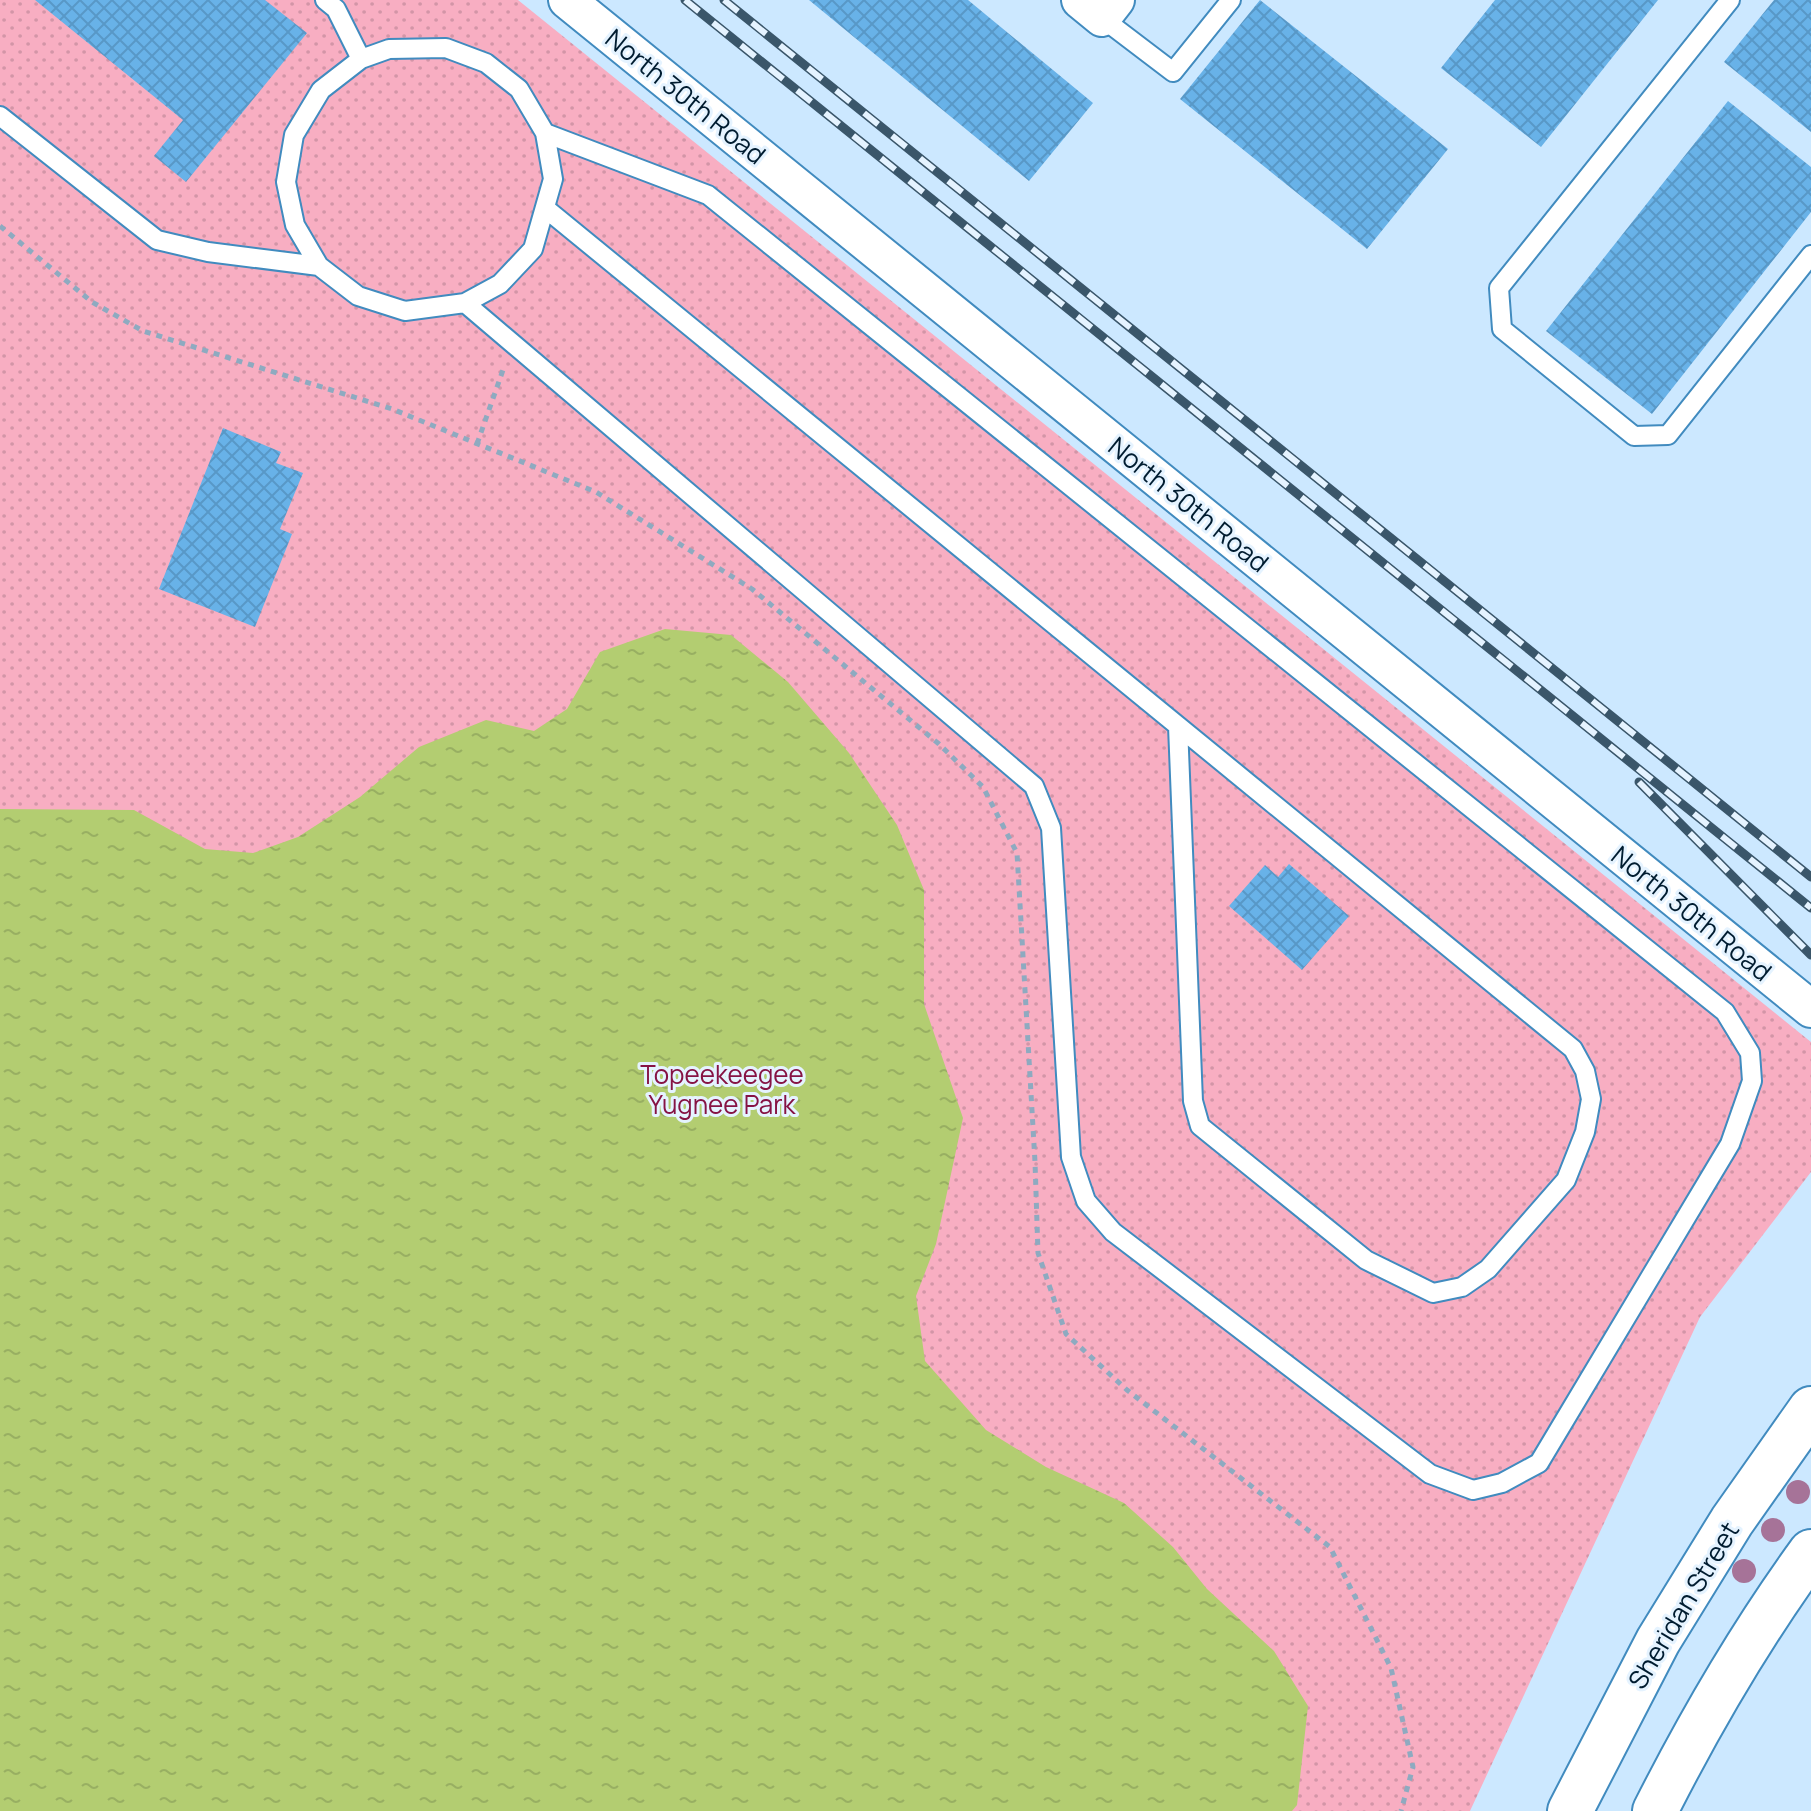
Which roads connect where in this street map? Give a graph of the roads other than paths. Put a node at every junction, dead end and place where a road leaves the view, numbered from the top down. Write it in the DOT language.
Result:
graph roads {
  1 [pos="325,0"];
  2 [pos="567,0"];
  3 [pos="1231,0"];
  4 [pos="1730,0"];
  5 [pos="1099,6"];
  6 [pos="361,59"];
  7 [pos="0,116"];
  8 [pos="545,133"];
  9 [pos="545,208"];
  10 [pos="1811,255"];
  11 [pos="319,266"];
  12 [pos="465,303"];
  13 [pos="1178,726"];
  14 [pos="1811,1009"];
  15 [pos="1811,1409"];
  16 [pos="1811,1552"];
  17 [pos="1570,1811"];
  18 [pos="1655,1811"];
  1 -- 6 [label="lane"];
  2 -- 14 [label="street, North 30th Road"];
  3 -- 5 [label="lane"];
  4 -- 10 [label="lane"];
  6 -- 8 [label="lane"];
  6 -- 11 [label="lane"];
  7 -- 11 [label="lane"];
  8 -- 9 [label="lane"];
  8 -- 12 [label="lane"];
  9 -- 12 [label="lane"];
  9 -- 13 [label="lane"];
  11 -- 12 [label="lane"];
  13 -- 13 [label="lane"];
  15 -- 17 [label="main road, Sheridan Street"];
  16 -- 18 [label="main road"];
}
